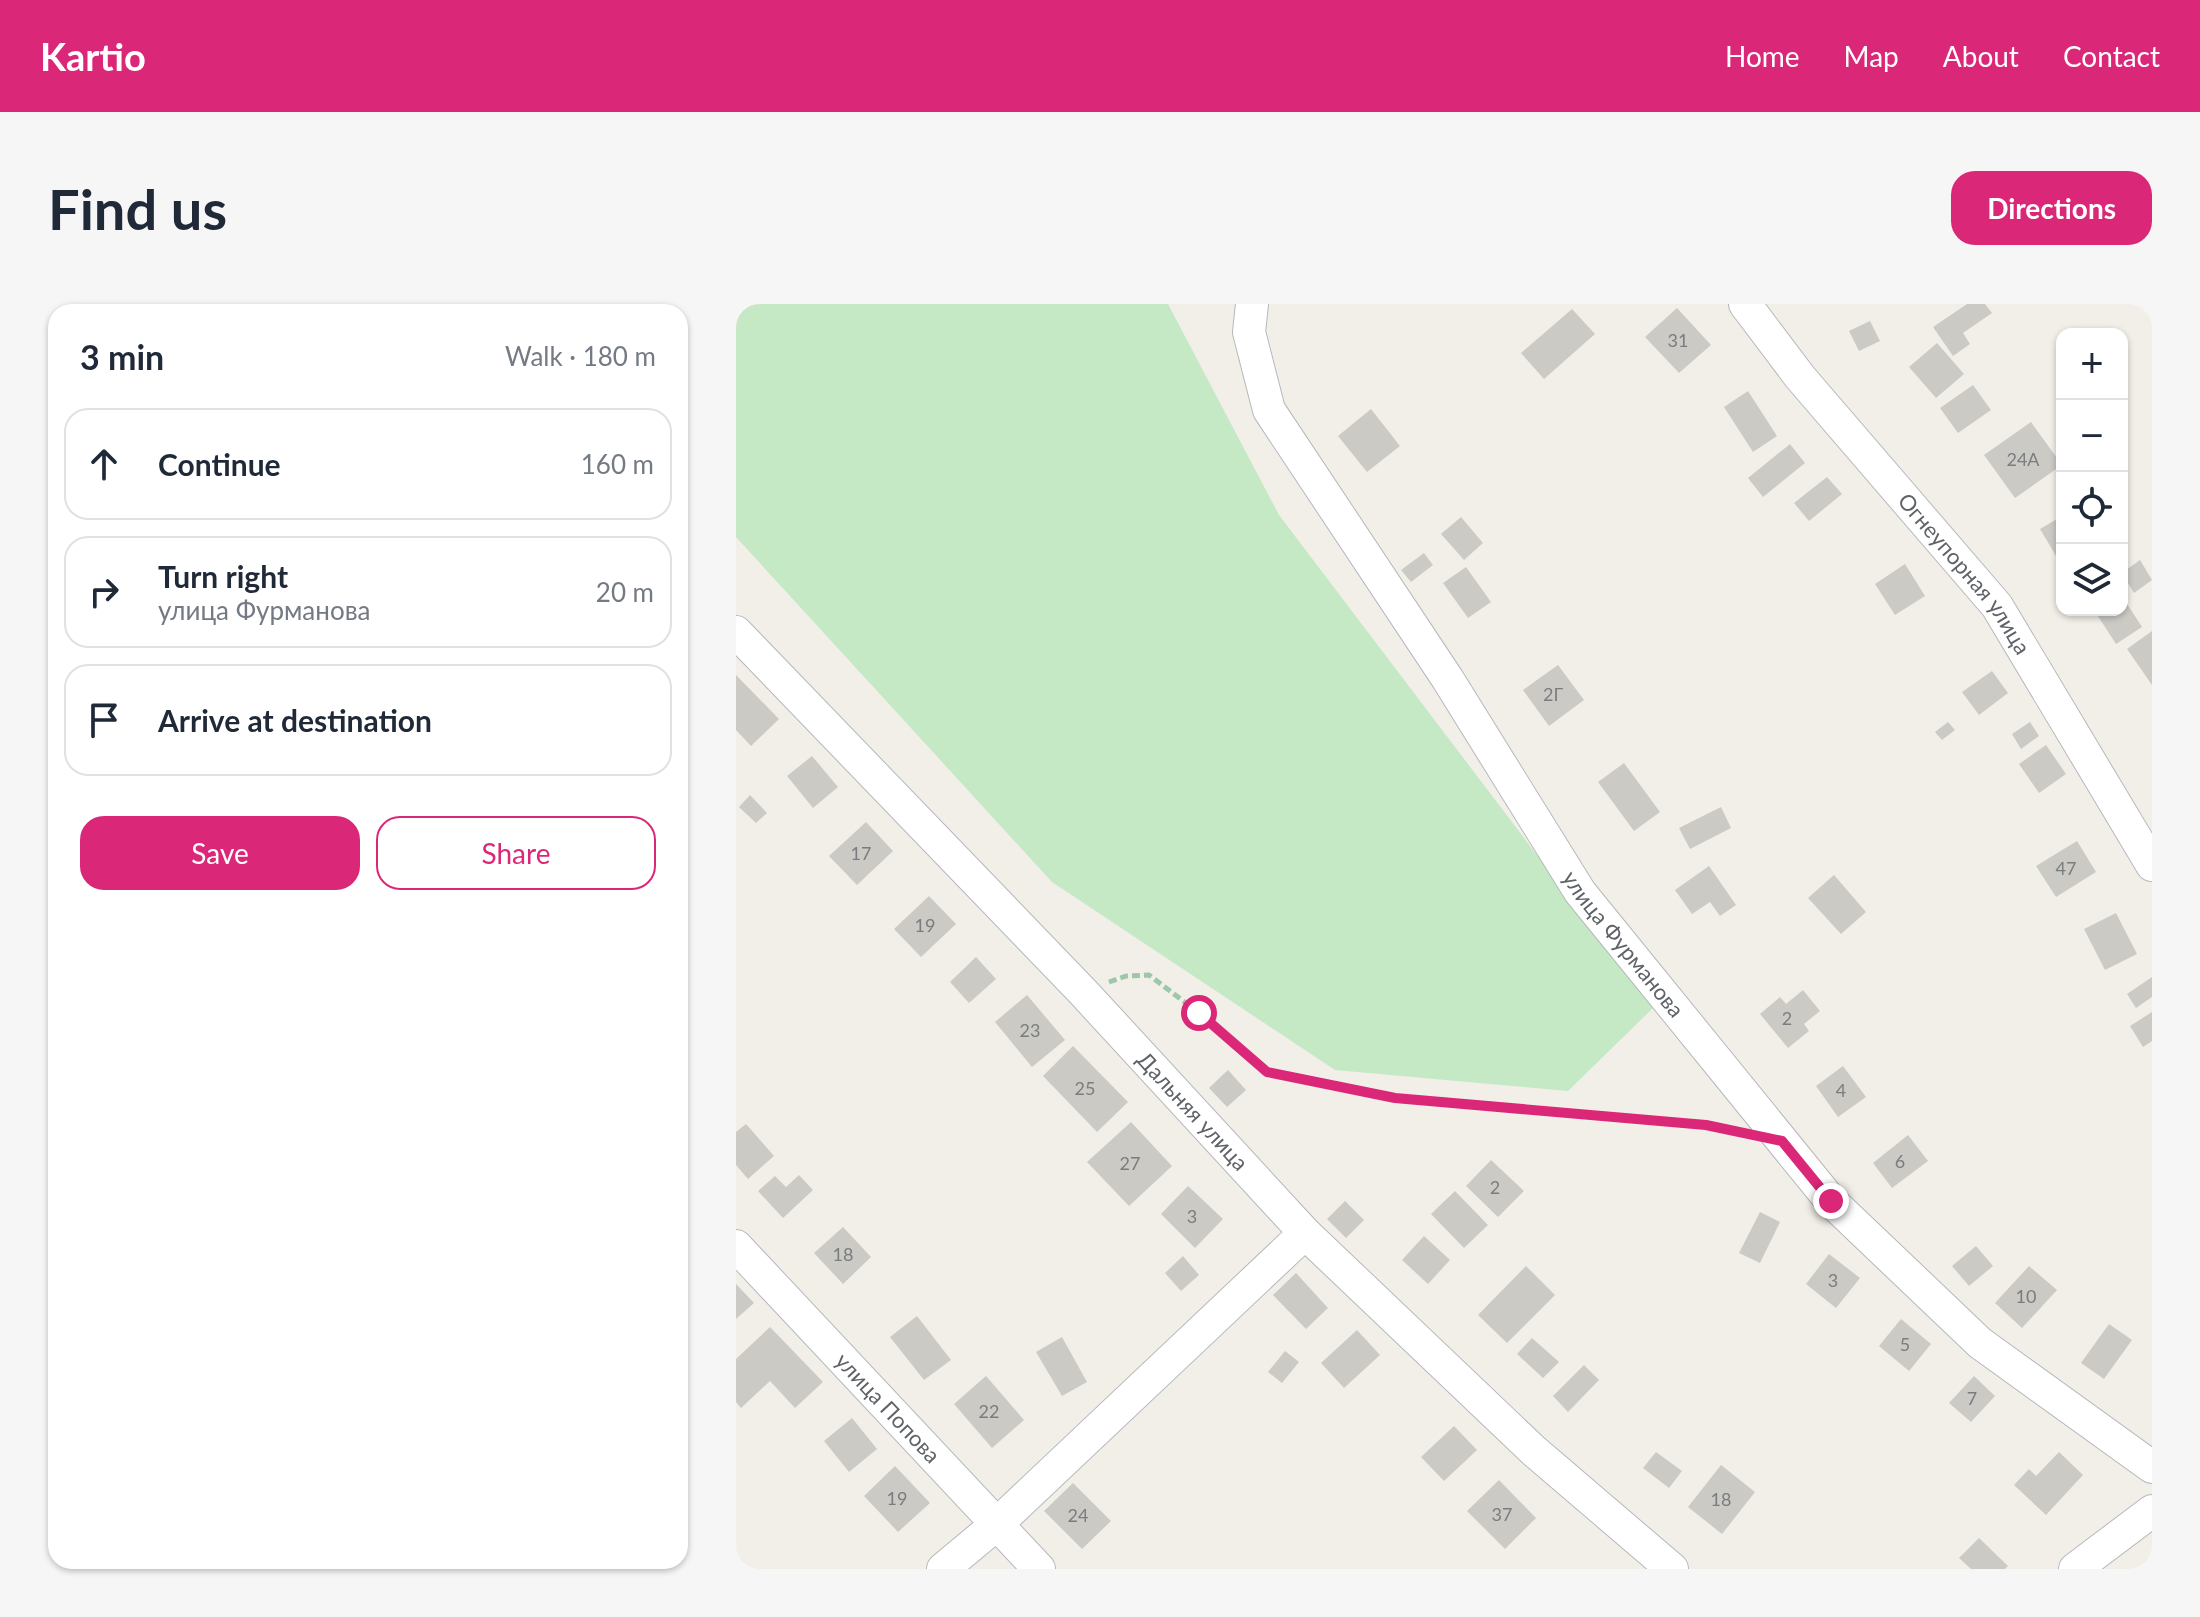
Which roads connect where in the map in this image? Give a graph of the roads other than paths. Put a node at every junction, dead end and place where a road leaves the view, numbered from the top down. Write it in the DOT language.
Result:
graph roads {
  1 [pos="1252,304"];
  2 [pos="1745,304"];
  3 [pos="736,632"];
  4 [pos="2152,865"];
  5 [pos="1305,1233"];
  6 [pos="736,1246"];
  7 [pos="2152,1467"];
  8 [pos="2152,1511"];
  9 [pos="997,1524"];
  10 [pos="943,1569"];
  11 [pos="1039,1569"];
  12 [pos="1672,1569"];
  13 [pos="2075,1569"];
  1 -- 7 [label="street, улица Фурманова"];
  2 -- 4 [label="street, Огнеупорная улица"];
  3 -- 5 [label="street, Дальняя улица"];
  5 -- 9 [label="street"];
  5 -- 12 [label="street, Дальняя улица"];
  6 -- 9 [label="street, улица Попова"];
  8 -- 13 [label="street"];
  9 -- 10 [label="street"];
  9 -- 11 [label="street, улица Попова"];
}
